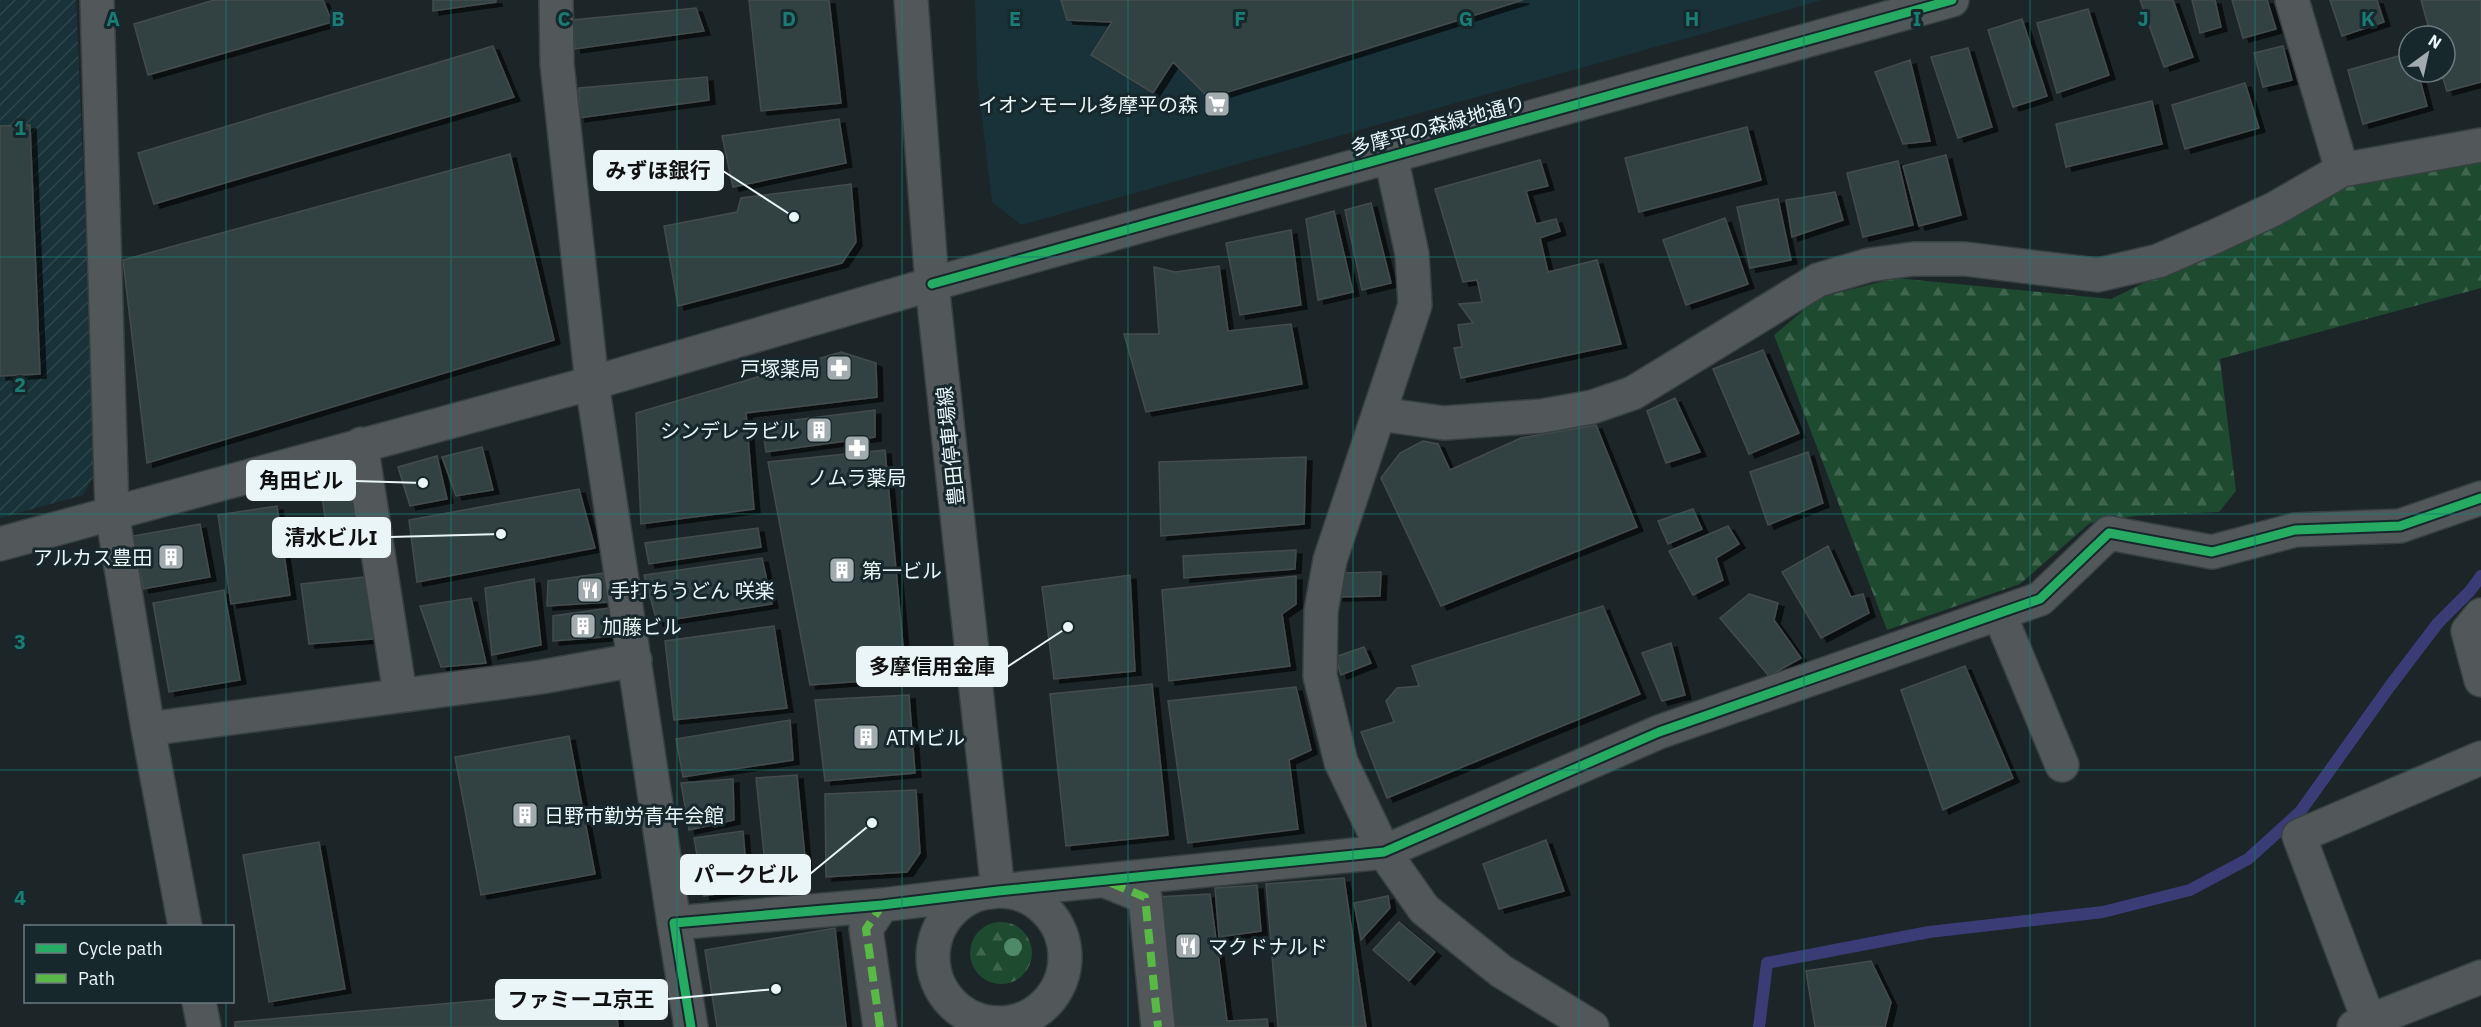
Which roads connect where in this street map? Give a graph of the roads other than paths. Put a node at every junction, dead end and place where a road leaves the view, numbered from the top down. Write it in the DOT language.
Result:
graph roads {
  1 [pos="97,0"];
  2 [pos="556,0"];
  3 [pos="911,0"];
  4 [pos="1952,0"];
  5 [pos="2292,0"];
  6 [pos="2481,145"];
  7 [pos="1391,157"];
  8 [pos="2342,170"];
  9 [pos="932,284"];
  10 [pos="592,382"];
  11 [pos="1379,414"];
  12 [pos="360,444"];
  13 [pos="2481,498"];
  14 [pos="112,513"];
  15 [pos="0,544"];
  16 [pos="1999,613"];
  17 [pos="2481,615"];
  18 [pos="635,660"];
  19 [pos="2481,680"];
  20 [pos="400,694"];
  21 [pos="148,729"];
  22 [pos="2481,758"];
  23 [pos="2062,765"];
  24 [pos="1384,852"];
  25 [pos="1108,882"];
  26 [pos="998,891"];
  27 [pos="882,906"];
  28 [pos="674,923"];
  29 [pos="185,925"];
  30 [pos="2481,977"];
  31 [pos="199,1003"];
  32 [pos="2362,1024"];
  33 [pos="204,1027"];
  34 [pos="691,1027"];
  35 [pos="880,1027"];
  36 [pos="1158,1027"];
  37 [pos="1592,1027"];
  1 -- 14 [label="street"];
  2 -- 10 [label="street"];
  3 -- 9 [label="street, 豊田停車場線"];
  4 -- 7 [label="street, 多摩平の森緑地通り"];
  5 -- 8 [label="street"];
  6 -- 8 [label="street"];
  7 -- 9 [label="street, 多摩平の森緑地通り"];
  7 -- 11 [label="street"];
  8 -- 11 [label="street"];
  9 -- 10 [label="street, 多摩平の森緑地通り"];
  9 -- 26 [label="street, 豊田停車場線"];
  10 -- 12 [label="street, 多摩平の森緑地通り"];
  10 -- 18 [label="street"];
  11 -- 24 [label="street"];
  12 -- 14 [label="street, 多摩平の森緑地通り"];
  12 -- 20 [label="street"];
  13 -- 16 [label="street"];
  14 -- 15 [label="street, 多摩平の森緑地通り"];
  14 -- 21 [label="street"];
  16 -- 23 [label="street"];
  16 -- 24 [label="street"];
  17 -- 19 [label="street"];
  18 -- 20 [label="street"];
  18 -- 28 [label="street"];
  20 -- 21 [label="street"];
  21 -- 29 [label="street"];
  22 -- 32 [label="street"];
  24 -- 25 [label="street"];
  24 -- 37 [label="street"];
  25 -- 26 [label="street"];
  25 -- 36 [label="street"];
  26 -- 26 [label="street"];
  26 -- 27 [label="street"];
  27 -- 28 [label="street"];
  27 -- 35 [label="street"];
  28 -- 34 [label="street"];
  30 -- 32 [label="street"];
  31 -- 33 [label="street"];
}
